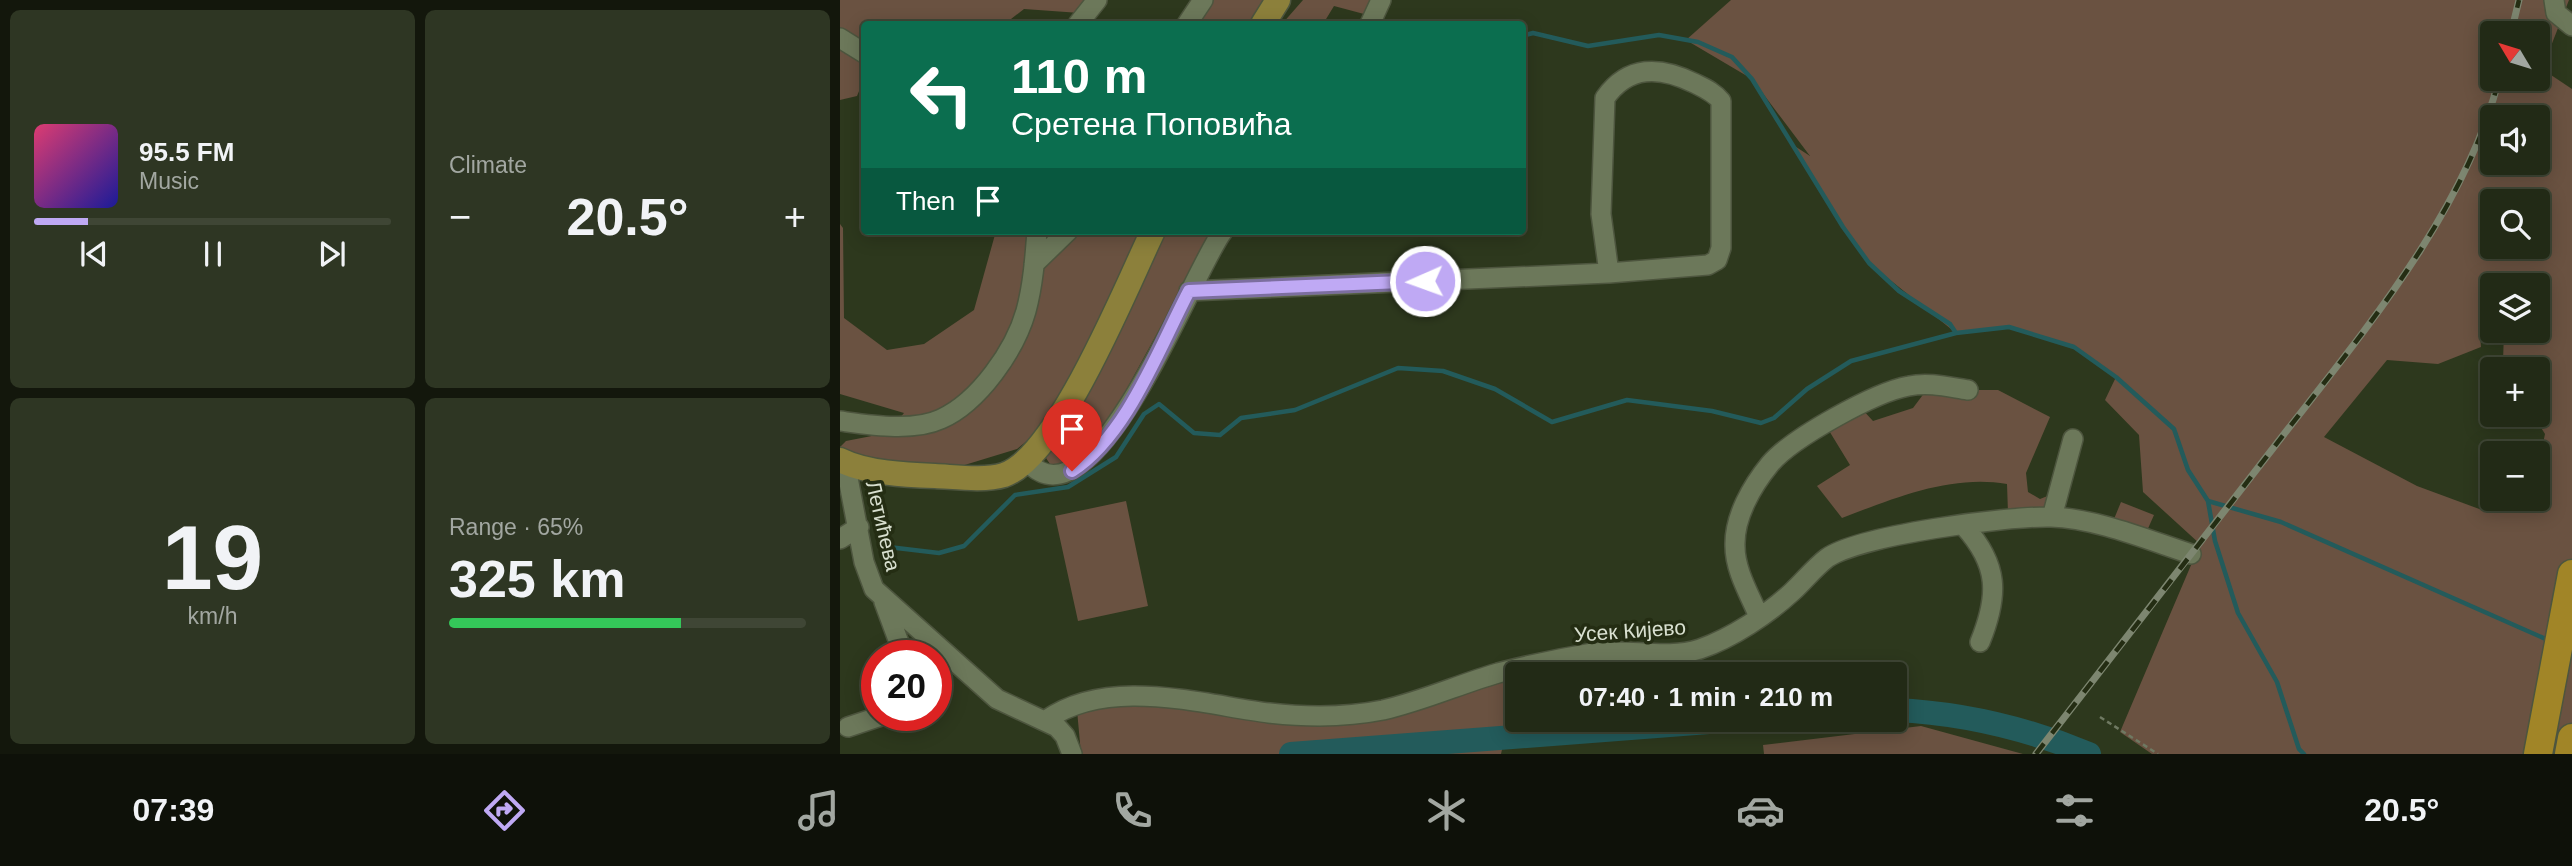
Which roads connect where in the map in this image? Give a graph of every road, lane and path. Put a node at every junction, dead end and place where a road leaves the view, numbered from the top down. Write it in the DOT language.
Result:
graph roads {
  1 [pos="1097,0"];
  2 [pos="1203,0"];
  3 [pos="1278,0"];
  4 [pos="1381,0"];
  5 [pos="2554,0"];
  6 [pos="1080,21"];
  7 [pos="1189,21"];
  8 [pos="1265,21"];
  9 [pos="1371,21"];
  10 [pos="2572,26"];
  11 [pos="840,38"];
  12 [pos="861,51"];
  13 [pos="1037,235"];
  14 [pos="1064,235"];
  15 [pos="1151,235"];
  16 [pos="1221,235"];
  17 [pos="1034,264"];
  18 [pos="1609,272"];
  19 [pos="1189,291"];
  20 [pos="1968,390"];
  21 [pos="840,421"];
  22 [pos="2073,439"];
  23 [pos="843,461"];
  24 [pos="1027,461"];
  25 [pos="2052,517"];
  26 [pos="1964,526"];
  27 [pos="859,527"];
  28 [pos="840,539"];
  29 [pos="2191,554"];
  30 [pos="2572,574"];
  31 [pos="884,601"];
  32 [pos="1759,617"];
  33 [pos="898,640"];
  34 [pos="1980,642"];
  35 [pos="2101,717"];
  36 [pos="1046,720"];
  37 [pos="861,723"];
  38 [pos="848,727"];
  39 [pos="2572,738"];
  40 [pos="1072,754"];
  41 [pos="2158,754"];
  42 [pos="2538,754"];
  43 [pos="2569,754"];
  1 -- 6 [label="street"];
  2 -- 7 [label="street"];
  3 -- 8 [label="main road"];
  4 -- 9 [label="street"];
  5 -- 10 [label="street"];
  11 -- 12 [label="street"];
  13 -- 17 [label="street"];
  14 -- 17 [label="street"];
  15 -- 24 [label="main road"];
  16 -- 19 [label="street"];
  17 -- 21 [label="street"];
  18 -- 18 [label="street"];
  18 -- 19 [label="street"];
  19 -- 24 [label="street"];
  20 -- 32 [label="street"];
  22 -- 25 [label="street"];
  23 -- 24 [label="main road"];
  23 -- 27 [label="street, Летићева"];
  25 -- 26 [label="street, Усек Кијево"];
  25 -- 29 [label="street, Усек Кијево"];
  26 -- 32 [label="street, Усек Кијево"];
  26 -- 34 [label="street"];
  27 -- 28 [label="street"];
  27 -- 31 [label="street, Летићева"];
  30 -- 42 [label="highway"];
  31 -- 33 [label="street"];
  31 -- 36 [label="street, Летићева"];
  32 -- 36 [label="street, Усек Кијево"];
  35 -- 41 [label="path"];
  36 -- 40 [label="street, Летићева"];
  37 -- 38 [label="street"];
  39 -- 43 [label="highway"];
}
